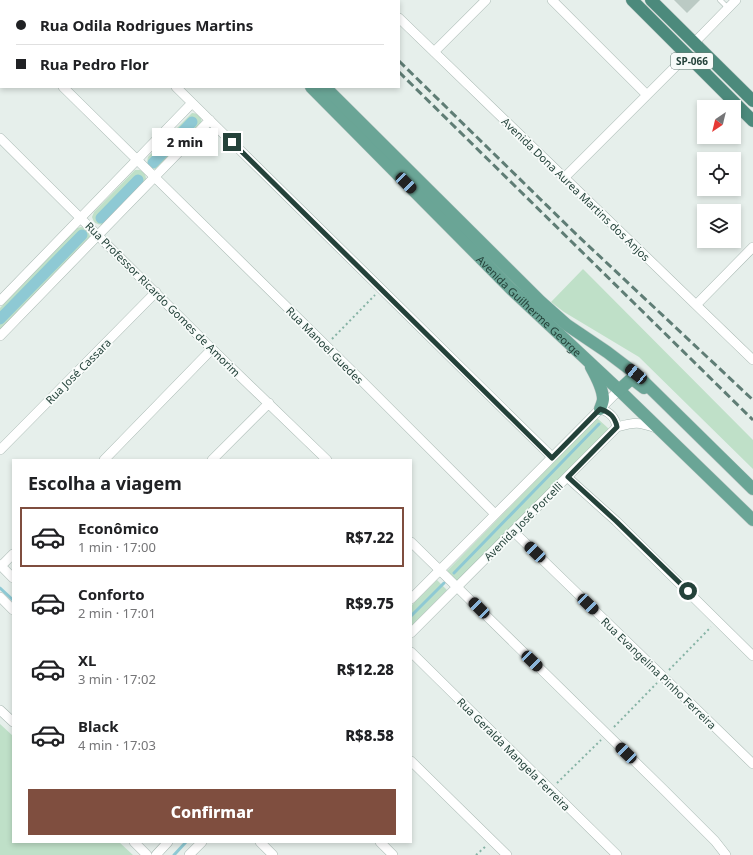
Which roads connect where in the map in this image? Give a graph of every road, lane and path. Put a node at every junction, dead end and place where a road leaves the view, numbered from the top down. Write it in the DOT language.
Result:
graph roads {
  1 [pos="486,0"];
  2 [pos="552,0"];
  3 [pos="632,0"];
  4 [pos="651,0"];
  5 [pos="720,0"];
  6 [pos="736,0"];
  7 [pos="728,8"];
  8 [pos="400,19"];
  9 [pos="694,42"];
  10 [pos="434,52"];
  11 [pos="687,55"];
  12 [pos="64,88"];
  13 [pos="177,88"];
  14 [pos="312,88"];
  15 [pos="325,88"];
  16 [pos="647,95"];
  17 [pos="753,101"];
  18 [pos="192,103"];
  19 [pos="210,120"];
  20 [pos="753,121"];
  21 [pos="0,138"];
  22 [pos="138,160"];
  23 [pos="155,177"];
  24 [pos="565,177"];
  25 [pos="81,218"];
  26 [pos="98,235"];
  27 [pos="753,247"];
  28 [pos="382,289"];
  29 [pos="156,292"];
  30 [pos="0,301"];
  31 [pos="696,305"];
  32 [pos="0,336"];
  33 [pos="326,345"];
  34 [pos="212,349"];
  35 [pos="586,360"];
  36 [pos="753,360"];
  37 [pos="619,390"];
  38 [pos="269,403"];
  39 [pos="600,409"];
  40 [pos="674,411"];
  41 [pos="617,427"];
  42 [pos="657,428"];
  43 [pos="0,450"];
  44 [pos="322,458"];
  45 [pos="552,458"];
  46 [pos="105,459"];
  47 [pos="213,459"];
  48 [pos="568,477"];
  49 [pos="753,489"];
  50 [pos="495,514"];
  51 [pos="753,520"];
  52 [pos="513,531"];
  53 [pos="412,543"];
  54 [pos="12,555"];
  55 [pos="1,566"];
  56 [pos="440,570"];
  57 [pos="12,577"];
  58 [pos="457,587"];
  59 [pos="0,597"];
  60 [pos="412,598"];
  61 [pos="12,609"];
  62 [pos="718,620"];
  63 [pos="412,632"];
  64 [pos="412,653"];
  65 [pos="753,656"];
  66 [pos="663,677"];
  67 [pos="0,710"];
  68 [pos="12,721"];
  69 [pos="607,734"];
  70 [pos="412,762"];
  71 [pos="753,764"];
  72 [pos="551,790"];
  73 [pos="135,843"];
  74 [pos="167,843"];
  75 [pos="201,843"];
  76 [pos="261,843"];
  77 [pos="381,843"];
  78 [pos="147,855"];
  79 [pos="156,855"];
  80 [pos="189,855"];
  81 [pos="274,855"];
  82 [pos="393,855"];
  83 [pos="507,855"];
  84 [pos="617,855"];
  85 [pos="726,855"];
  1 -- 10 [label="street"];
  2 -- 16 [label="street"];
  3 -- 11 [label="highway, SP-066"];
  4 -- 9 [label="highway, SP-066"];
  5 -- 7 [label="lane"];
  6 -- 7 [label="street"];
  7 -- 9 [label="street"];
  8 -- 10 [label="street, Avenida Dona Aurea Martins dos Anjos"];
  9 -- 17 [label="highway, SP-066"];
  10 -- 24 [label="street, Avenida Dona Aurea Martins dos Anjos"];
  11 -- 16 [label="street"];
  11 -- 20 [label="highway, SP-066"];
  12 -- 22 [label="street, Rua Manoel Guedes"];
  13 -- 18 [label="street"];
  14 -- 35 [label="main road, Avenida Guilherme George"];
  15 -- 40 [label="main road, Avenida Guilherme George"];
  16 -- 24 [label="street"];
  18 -- 19 [label="street"];
  18 -- 22 [label="street"];
  19 -- 23 [label="street"];
  19 -- 28 [label="street"];
  21 -- 25 [label="street, Rua Professor Ricardo Gomes de Amorim"];
  22 -- 23 [label="street, Rua Manoel Guedes"];
  22 -- 25 [label="street"];
  23 -- 26 [label="street"];
  23 -- 33 [label="street, Rua Manoel Guedes"];
  24 -- 31 [label="street, Avenida Dona Aurea Martins dos Anjos"];
  25 -- 26 [label="street, Rua Professor Ricardo Gomes de Amorim"];
  25 -- 30 [label="street"];
  26 -- 29 [label="street, Rua Professor Ricardo Gomes de Amorim"];
  26 -- 32 [label="street"];
  27 -- 31 [label="street"];
  28 -- 33 [label="path"];
  28 -- 45 [label="street"];
  29 -- 34 [label="street, Rua Professor Ricardo Gomes de Amorim"];
  29 -- 43 [label="street, Rua José Cassara"];
  31 -- 36 [label="street, Avenida Dona Aurea Martins dos Anjos"];
  33 -- 50 [label="street, Rua Manoel Guedes"];
  34 -- 38 [label="street, Rua Professor Ricardo Gomes de Amorim"];
  34 -- 46 [label="street"];
  35 -- 37 [label="main road, Avenida Guilherme George"];
  35 -- 39 [label="main road"];
  37 -- 39 [label="street"];
  37 -- 40 [label="main road"];
  37 -- 42 [label="main road, Avenida Guilherme George"];
  38 -- 44 [label="street, Rua Professor Ricardo Gomes de Amorim"];
  38 -- 47 [label="street"];
  39 -- 41 [label="street"];
  39 -- 45 [label="street"];
  40 -- 49 [label="main road, Avenida Guilherme George"];
  41 -- 42 [label="street"];
  41 -- 48 [label="street, Avenida José Porcelli"];
  42 -- 51 [label="main road, Avenida Guilherme George"];
  45 -- 50 [label="street"];
  48 -- 52 [label="street, Avenida José Porcelli"];
  48 -- 62 [label="street"];
  50 -- 56 [label="street"];
  52 -- 58 [label="street, Avenida José Porcelli"];
  52 -- 66 [label="street, Rua Evangelina Pinho Ferreira"];
  53 -- 56 [label="street"];
  54 -- 55 [label="street"];
  55 -- 57 [label="street"];
  56 -- 58 [label="street"];
  56 -- 60 [label="street"];
  58 -- 63 [label="street, Avenida José Porcelli"];
  58 -- 69 [label="street"];
  59 -- 61 [label="street"];
  62 -- 65 [label="street"];
  62 -- 66 [label="path"];
  64 -- 72 [label="street, Rua Geralda Mangela Ferreira"];
  66 -- 69 [label="path"];
  66 -- 71 [label="street, Rua Evangelina Pinho Ferreira"];
  67 -- 68 [label="street"];
  69 -- 72 [label="path"];
  69 -- 85 [label="street"];
  70 -- 83 [label="street"];
  72 -- 84 [label="street, Rua Geralda Mangela Ferreira"];
  73 -- 78 [label="street"];
  74 -- 79 [label="street"];
  75 -- 80 [label="street"];
  76 -- 81 [label="street"];
  77 -- 82 [label="street"];
}
